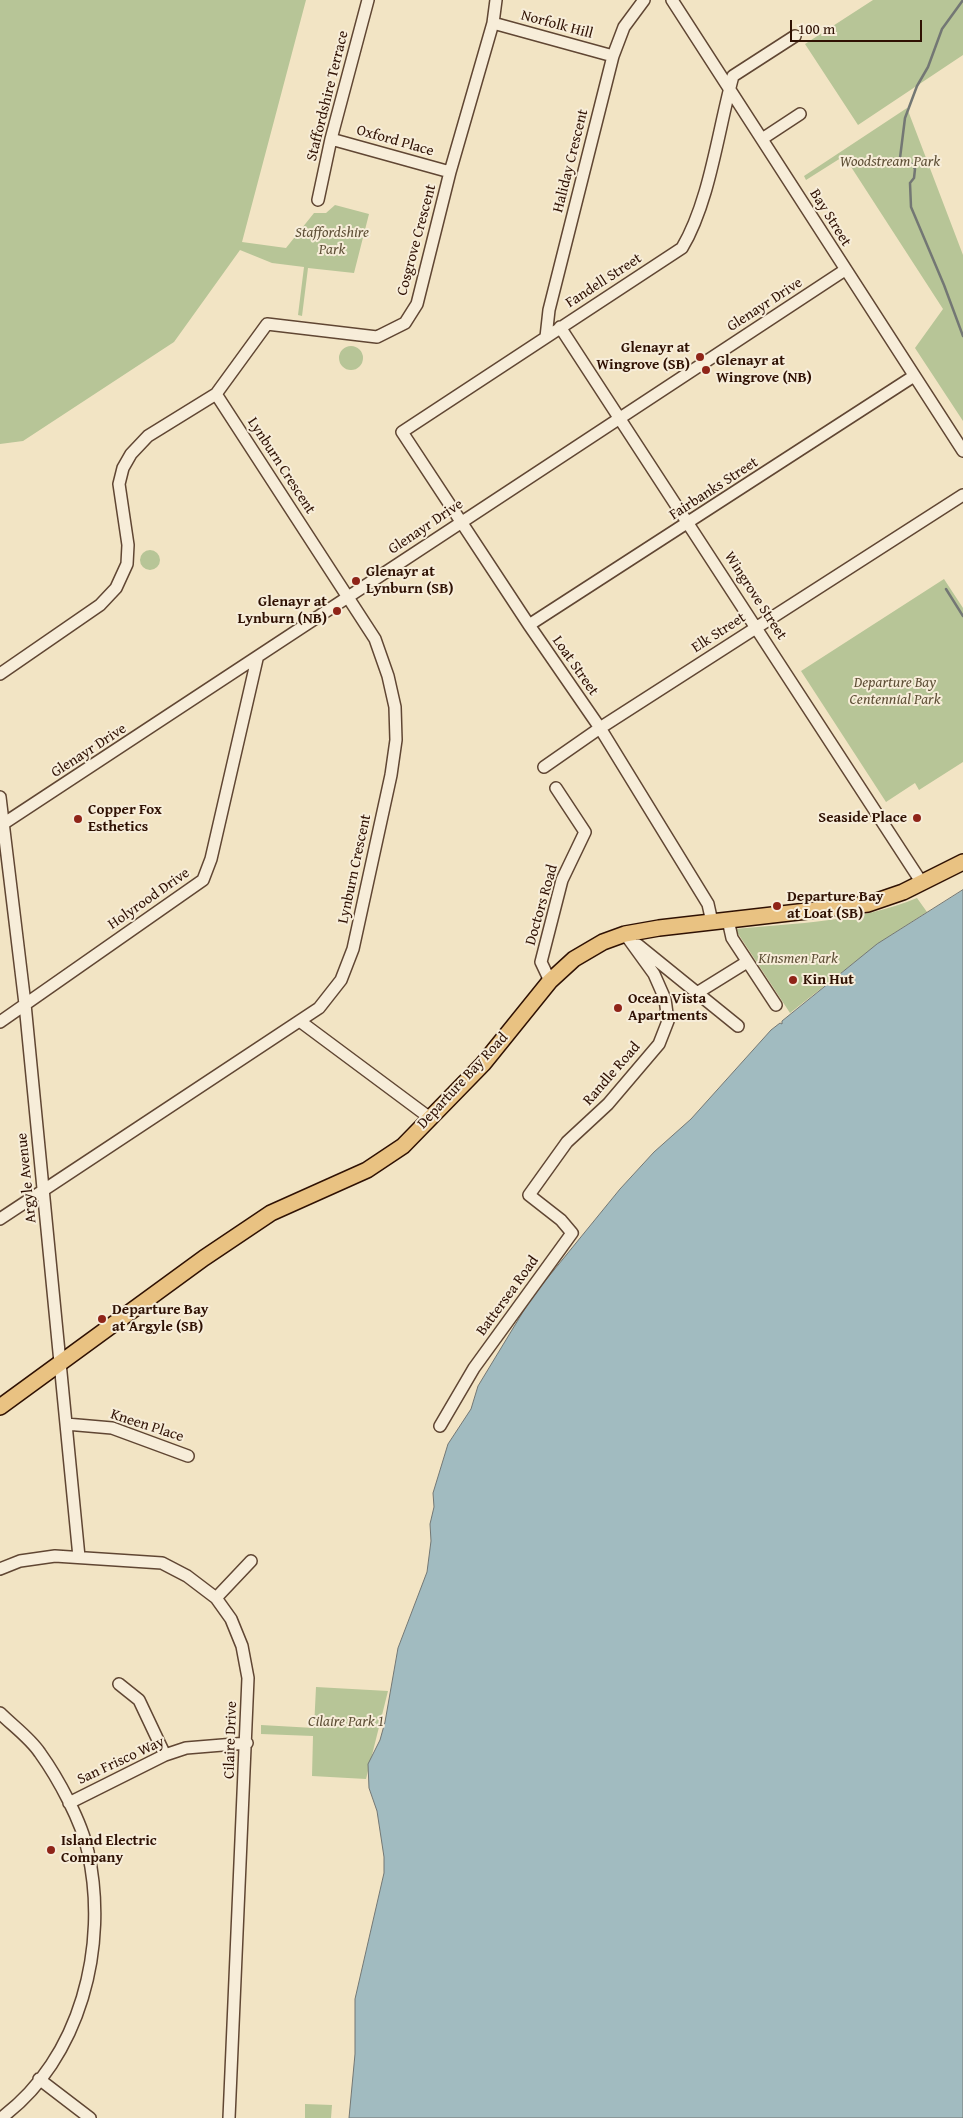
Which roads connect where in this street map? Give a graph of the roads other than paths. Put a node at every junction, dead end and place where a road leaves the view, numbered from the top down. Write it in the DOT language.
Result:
graph roads {
  1 [pos="368,0"];
  2 [pos="496,0"];
  3 [pos="644,0"];
  4 [pos="672,0"];
  5 [pos="493,23"];
  6 [pos="795,36"];
  7 [pos="613,56"];
  8 [pos="730,88"];
  9 [pos="800,114"];
  10 [pos="331,139"];
  11 [pos="762,139"];
  12 [pos="450,172"];
  13 [pos="318,200"];
  14 [pos="845,270"];
  15 [pos="560,327"];
  16 [pos="546,336"];
  17 [pos="914,376"];
  18 [pos="216,394"];
  19 [pos="620,418"];
  20 [pos="402,432"];
  21 [pos="963,452"];
  22 [pos="963,495"];
  23 [pos="460,522"];
  24 [pos="689,524"];
  25 [pos="348,598"];
  26 [pos="529,626"];
  27 [pos="757,626"];
  28 [pos="257,659"];
  29 [pos="0,674"];
  30 [pos="600,728"];
  31 [pos="544,767"];
  32 [pos="556,788"];
  33 [pos="0,797"];
  34 [pos="2,825"];
  35 [pos="963,862"];
  36 [pos="922,883"];
  37 [pos="728,920"];
  38 [pos="712,922"];
  39 [pos="625,934"];
  40 [pos="747,962"];
  41 [pos="550,981"];
  42 [pos="697,993"];
  43 [pos="25,1004"];
  44 [pos="776,1005"];
  45 [pos="0,1022"];
  46 [pos="301,1022"];
  47 [pos="738,1026"];
  48 [pos="430,1118"];
  49 [pos="44,1188"];
  50 [pos="529,1195"];
  51 [pos="0,1219"];
  52 [pos="60,1364"];
  53 [pos="0,1407"];
  54 [pos="66,1424"];
  55 [pos="440,1426"];
  56 [pos="188,1456"];
  57 [pos="79,1557"];
  58 [pos="251,1561"];
  59 [pos="0,1569"];
  60 [pos="216,1598"];
  61 [pos="119,1684"];
  62 [pos="0,1713"];
  63 [pos="247,1743"];
  64 [pos="165,1755"];
  65 [pos="69,1803"];
  66 [pos="39,2079"];
  67 [pos="0,2118"];
  68 [pos="90,2118"];
  69 [pos="229,2118"];
  1 -- 10 [label="street, Staffordshire Terrace"];
  2 -- 5 [label="street, Cosgrove Crescent"];
  3 -- 7 [label="street, Haliday Crescent"];
  4 -- 8 [label="street, Bay Street"];
  5 -- 7 [label="street, Norfolk Hill"];
  5 -- 12 [label="street, Cosgrove Crescent"];
  6 -- 8 [label="street"];
  7 -- 16 [label="street, Haliday Crescent"];
  8 -- 11 [label="street, Bay Street"];
  8 -- 15 [label="street, Fandell Street"];
  9 -- 11 [label="street"];
  10 -- 12 [label="street, Oxford Place"];
  10 -- 13 [label="street, Staffordshire Terrace"];
  11 -- 14 [label="street, Bay Street"];
  12 -- 18 [label="street, Cosgrove Crescent"];
  14 -- 17 [label="street, Bay Street"];
  14 -- 19 [label="street, Glenayr Drive"];
  15 -- 16 [label="street, Fandell Street"];
  15 -- 19 [label="street, Wingrove Street"];
  16 -- 20 [label="street, Fandell Street"];
  17 -- 21 [label="street, Bay Street"];
  17 -- 24 [label="street, Fairbanks Street"];
  18 -- 25 [label="street, Lynburn Crescent"];
  18 -- 29 [label="street, Cosgrove Crescent"];
  19 -- 23 [label="street, Glenayr Drive"];
  19 -- 24 [label="street, Wingrove Street"];
  20 -- 23 [label="street, Loat Street"];
  22 -- 27 [label="street, Elk Street"];
  23 -- 25 [label="street, Glenayr Drive"];
  23 -- 26 [label="street, Loat Street"];
  24 -- 26 [label="street, Fairbanks Street"];
  24 -- 27 [label="street, Wingrove Street"];
  25 -- 28 [label="street, Glenayr Drive"];
  25 -- 46 [label="street, Lynburn Crescent"];
  26 -- 30 [label="street, Loat Street"];
  27 -- 30 [label="street, Elk Street"];
  27 -- 36 [label="street, Wingrove Street"];
  28 -- 34 [label="street, Glenayr Drive"];
  28 -- 43 [label="street, Holyrood Drive"];
  30 -- 31 [label="street, Elk Street"];
  30 -- 38 [label="street, Loat Street"];
  32 -- 41 [label="street, Doctors Road"];
  33 -- 34 [label="street, Argyle Avenue"];
  34 -- 43 [label="street, Argyle Avenue"];
  35 -- 36 [label="main road, Departure Bay Road"];
  36 -- 37 [label="main road, Departure Bay Road"];
  37 -- 38 [label="main road, Departure Bay Road"];
  37 -- 40 [label="street"];
  38 -- 39 [label="main road, Departure Bay Road"];
  39 -- 41 [label="main road, Departure Bay Road"];
  39 -- 42 [label="street"];
  39 -- 50 [label="street, Randle Road"];
  40 -- 42 [label="street"];
  40 -- 44 [label="street"];
  41 -- 48 [label="main road, Departure Bay Road"];
  42 -- 47 [label="street"];
  43 -- 45 [label="street, Holyrood Drive"];
  43 -- 49 [label="street, Argyle Avenue"];
  46 -- 48 [label="street"];
  46 -- 49 [label="street, Lynburn Crescent"];
  48 -- 52 [label="main road, Departure Bay Road"];
  49 -- 51 [label="street, Lynburn Crescent"];
  49 -- 52 [label="street, Argyle Avenue"];
  50 -- 55 [label="street, Battersea Road"];
  52 -- 53 [label="main road, Departure Bay Road"];
  52 -- 54 [label="street, Argyle Avenue"];
  54 -- 56 [label="street, Kneen Place"];
  54 -- 57 [label="street, Argyle Avenue"];
  57 -- 59 [label="street, Cilaire Drive"];
  57 -- 60 [label="street, Cilaire Drive"];
  58 -- 60 [label="street"];
  60 -- 63 [label="street, Cilaire Drive"];
  61 -- 64 [label="street"];
  62 -- 65 [label="street"];
  63 -- 64 [label="street, San Frisco Way"];
  63 -- 69 [label="street, Cilaire Drive"];
  64 -- 65 [label="street, San Frisco Way"];
  65 -- 66 [label="street"];
  66 -- 67 [label="street"];
  66 -- 68 [label="street"];
}
